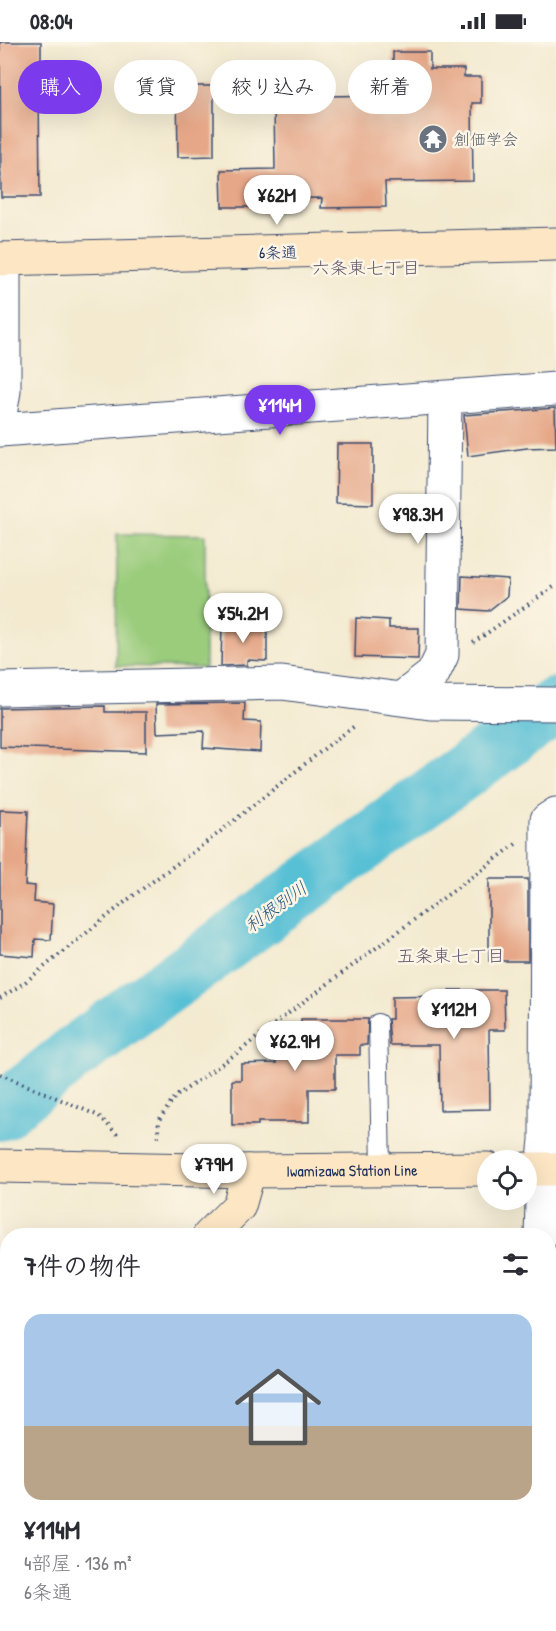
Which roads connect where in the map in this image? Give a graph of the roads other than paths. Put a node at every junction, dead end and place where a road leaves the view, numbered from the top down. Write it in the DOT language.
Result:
graph roads {
  1 [pos="556,244"];
  2 [pos="2,259"];
  3 [pos="556,389"];
  4 [pos="445,398"];
  5 [pos="0,415"];
  6 [pos="0,430"];
  7 [pos="0,689"];
  8 [pos="403,699"];
  9 [pos="556,704"];
  10 [pos="552,817"];
  11 [pos="551,930"];
  12 [pos="378,1023"];
  13 [pos="0,1166"];
  14 [pos="381,1168"];
  15 [pos="477,1169"];
  16 [pos="542,1169"];
  17 [pos="249,1171"];
  18 [pos="217,1228"];
  19 [pos="542,1228"];
  1 -- 2 [label="street, 6条通"];
  2 -- 5 [label="street"];
  3 -- 4 [label="street"];
  4 -- 6 [label="street"];
  4 -- 8 [label="street"];
  7 -- 8 [label="street"];
  8 -- 9 [label="street"];
  10 -- 11 [label="street"];
  11 -- 16 [label="street"];
  12 -- 14 [label="lane"];
  13 -- 17 [label="street, Iwamizawa Station Line"];
  14 -- 15 [label="street, Iwamizawa Station Line"];
  14 -- 17 [label="street, Iwamizawa Station Line"];
  16 -- 19 [label="street"];
  17 -- 18 [label="street"];
}
